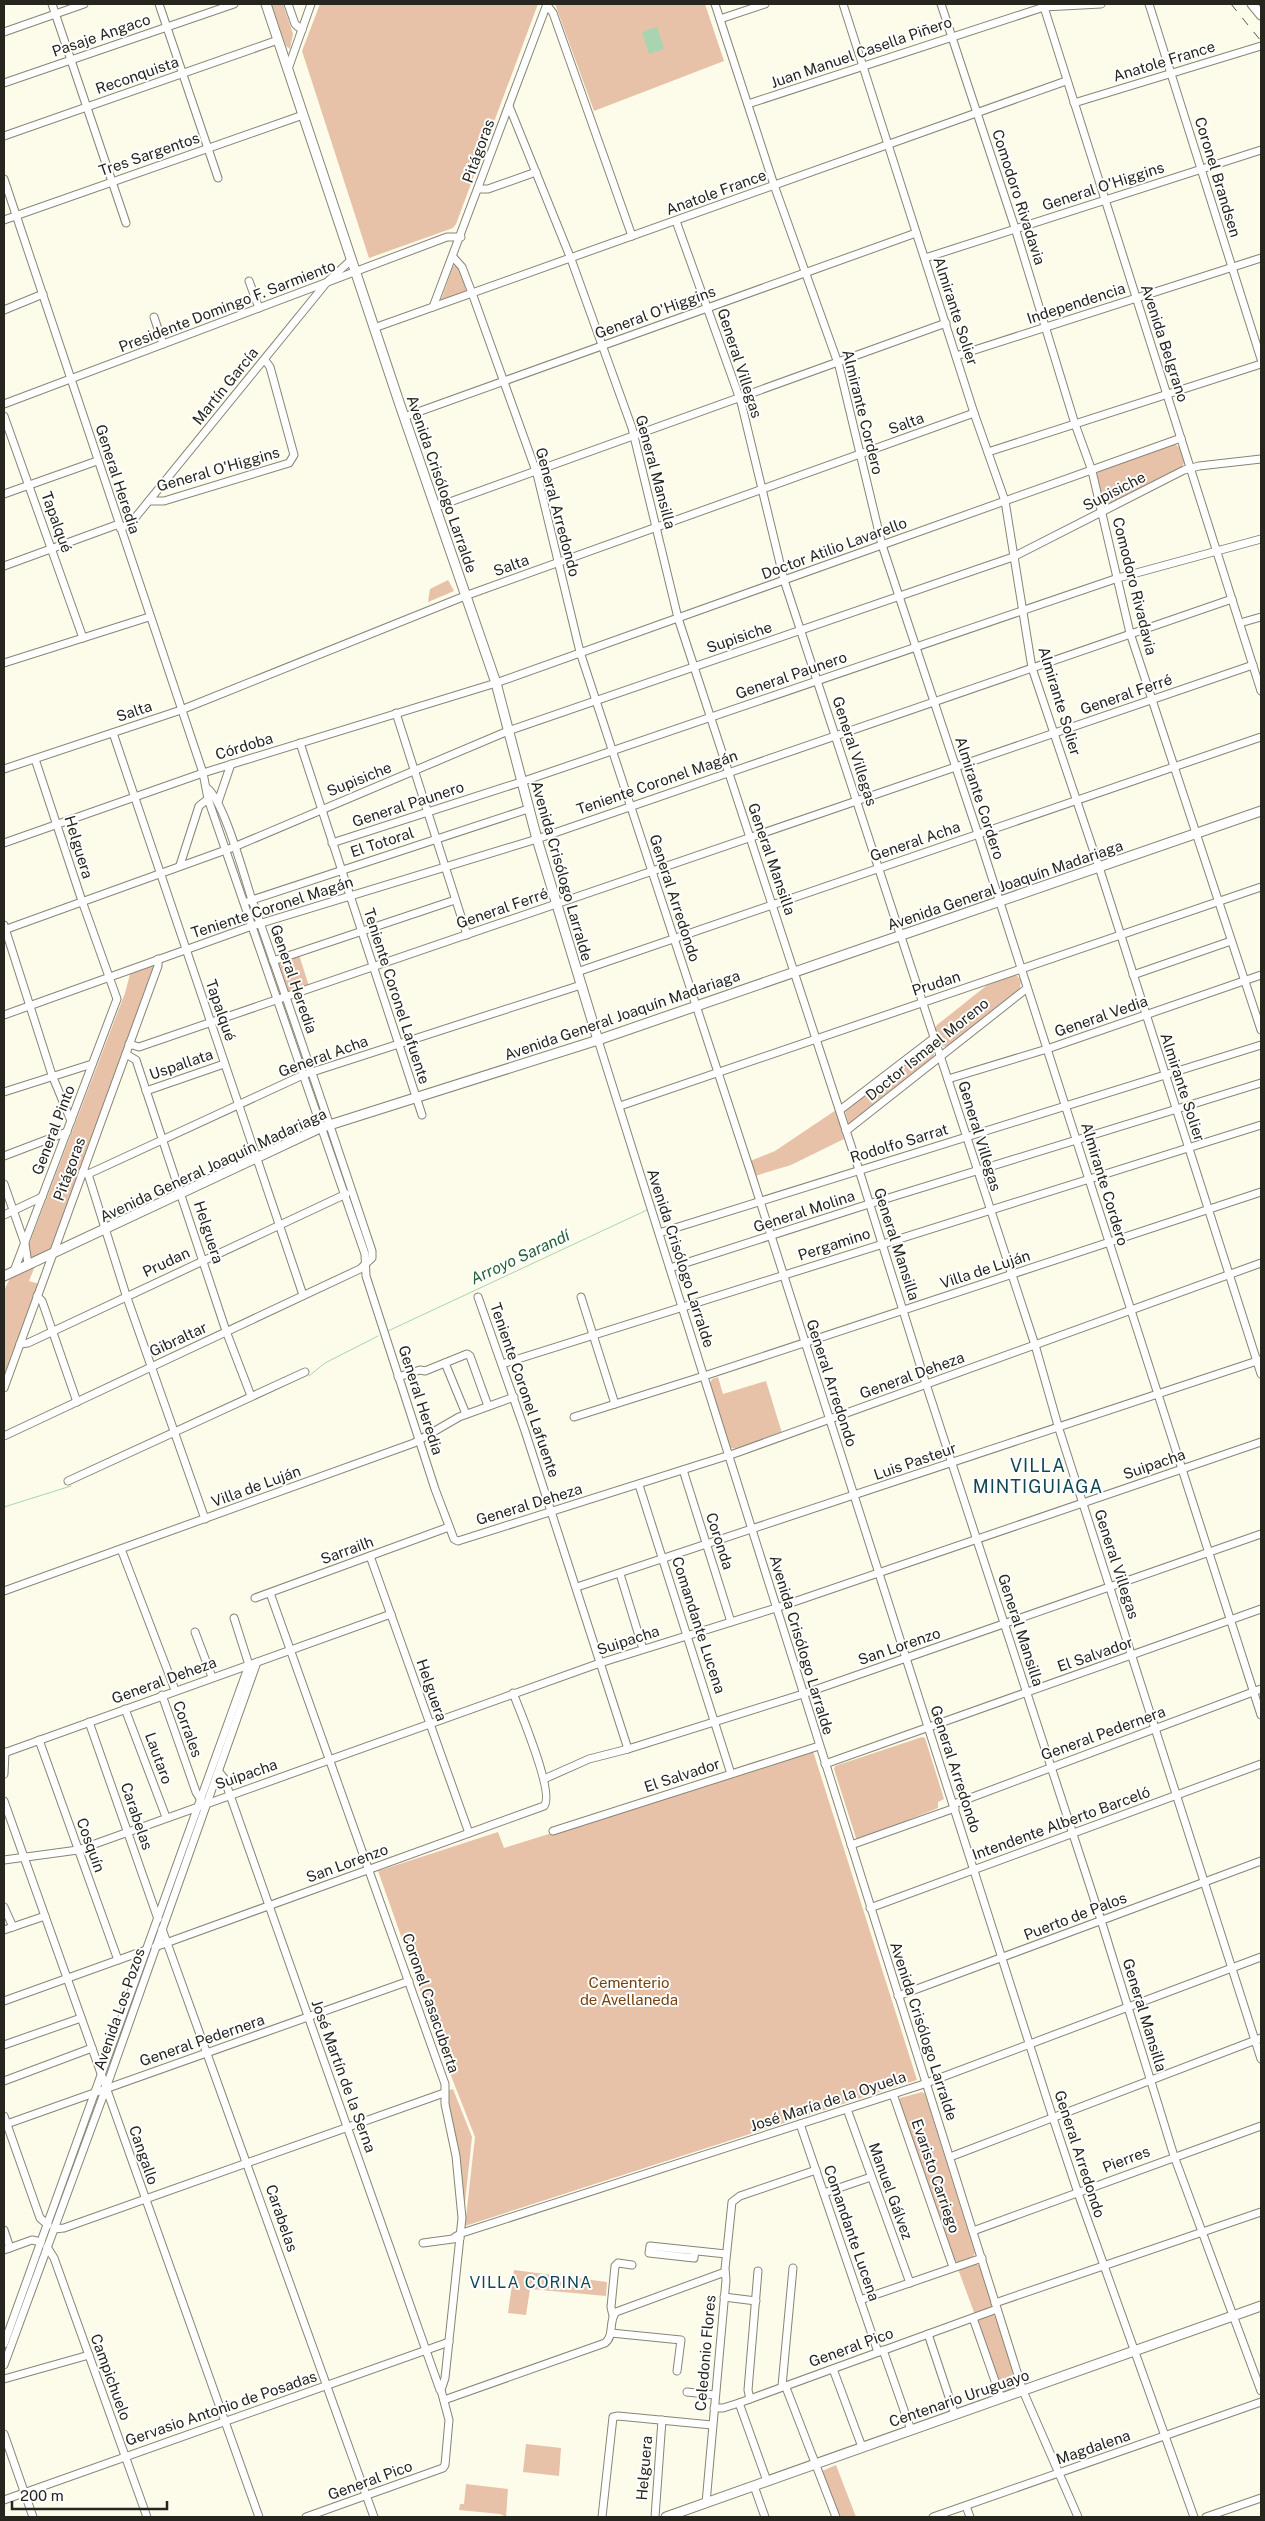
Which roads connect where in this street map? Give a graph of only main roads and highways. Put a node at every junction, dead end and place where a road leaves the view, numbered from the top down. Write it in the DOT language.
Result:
graph roads {
  1 [pos="266,4"];
  2 [pos="1252,4"];
  3 [pos="1261,15"];
  4 [pos="1261,811"];
  5 [pos="598,1040"];
  6 [pos="4,1276"];
  7 [pos="1261,2306"];
  8 [pos="666,2517"];
  1 -- 5 [label="main road, Avenida Crisólogo Larralde"];
  2 -- 3 [label="main road"];
  4 -- 5 [label="main road, Avenida General Joaquín Madariaga"];
  5 -- 6 [label="main road, Avenida General Joaquín Madariaga"];
  7 -- 8 [label="main road, Centenario Uruguayo"];
}
